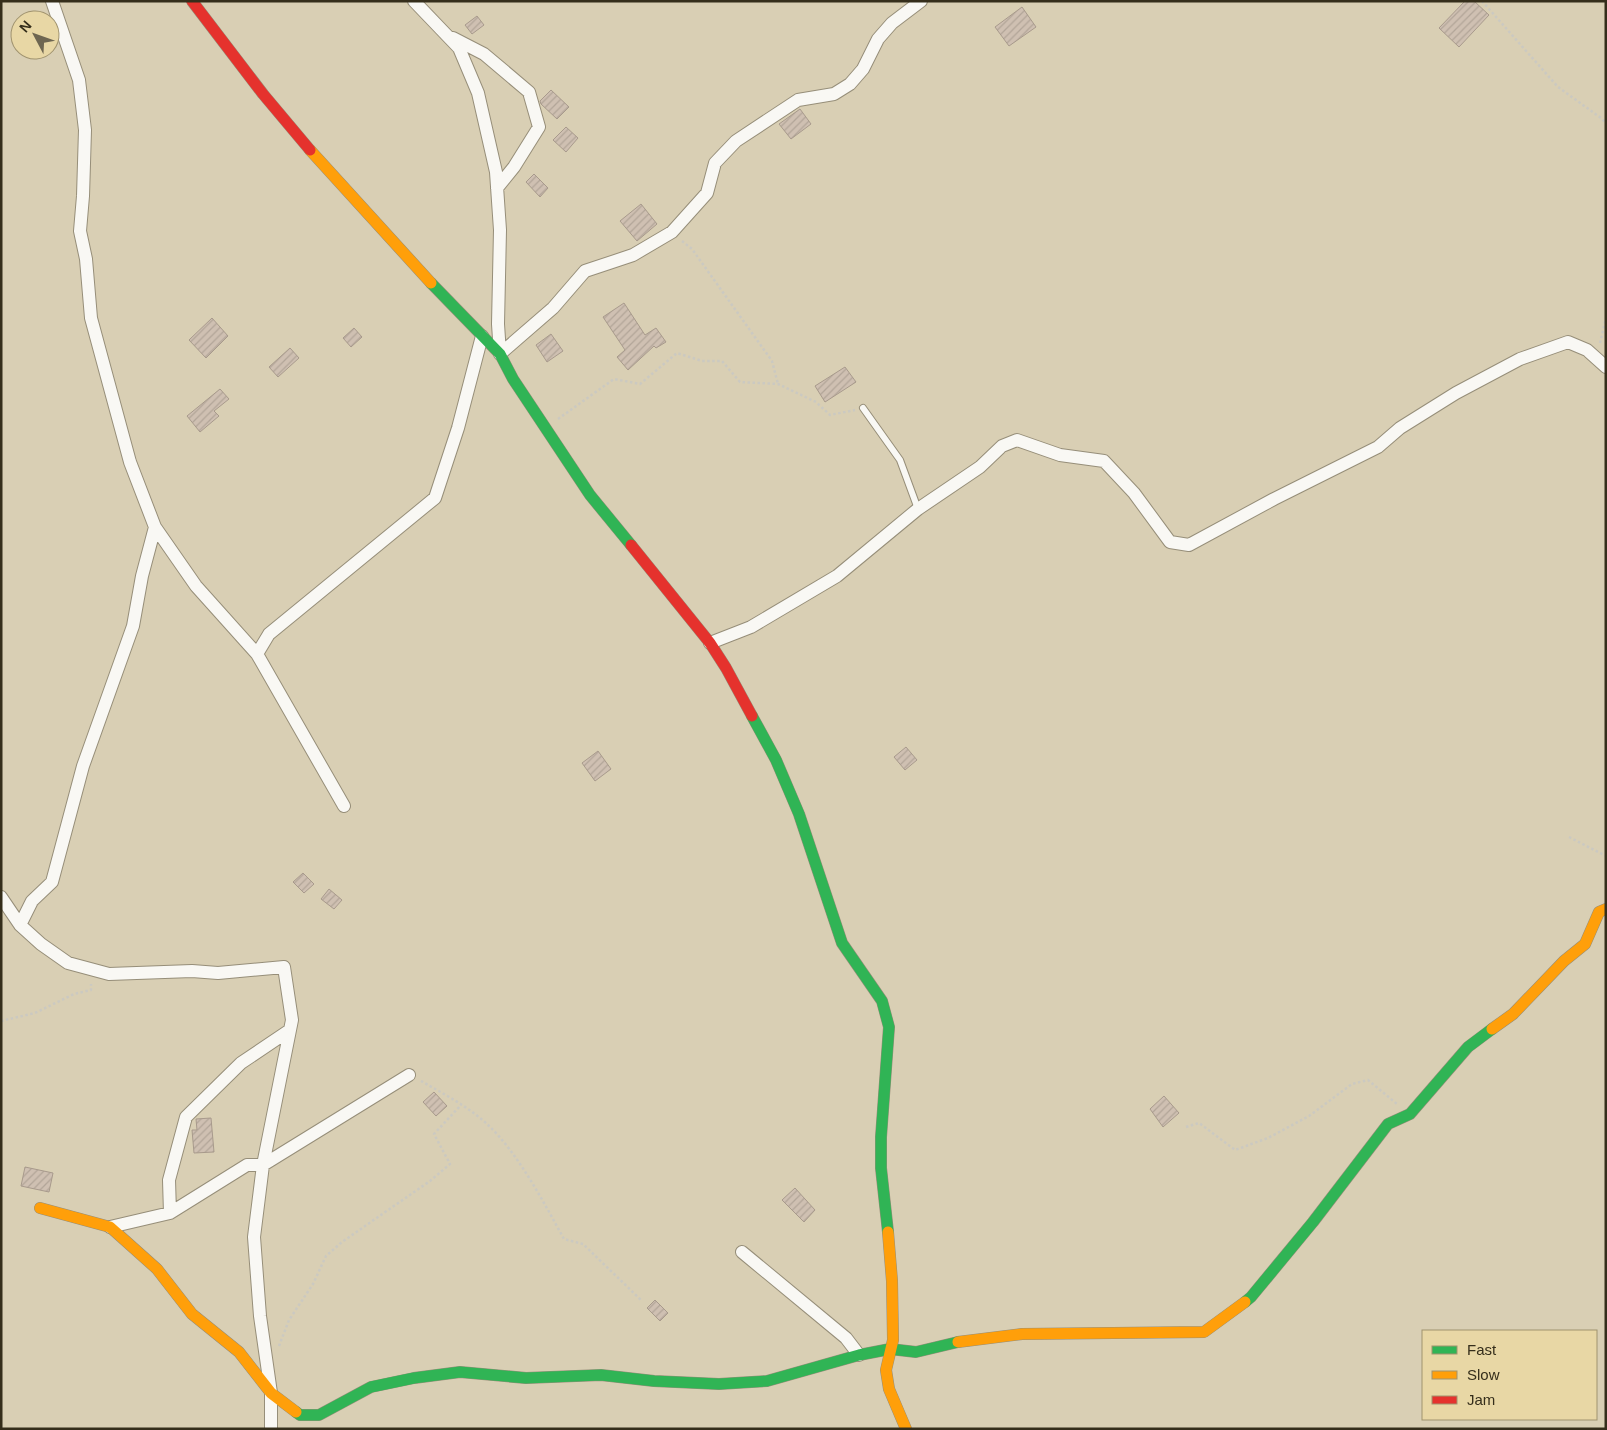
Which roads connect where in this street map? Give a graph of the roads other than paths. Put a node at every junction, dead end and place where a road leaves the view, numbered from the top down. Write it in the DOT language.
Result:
graph roads {
  1 [pos="52,1"];
  2 [pos="192,1"];
  3 [pos="414,1"];
  4 [pos="921,1"];
  5 [pos="444,33"];
  6 [pos="497,188"];
  7 [pos="482,336"];
  8 [pos="500,354"];
  9 [pos="1601,362"];
  10 [pos="863,408"];
  11 [pos="918,508"];
  12 [pos="155,528"];
  13 [pos="710,644"];
  14 [pos="257,654"];
  15 [pos="344,806"];
  16 [pos="1,897"];
  17 [pos="1606,909"];
  18 [pos="20,925"];
  19 [pos="290,1030"];
  20 [pos="409,1075"];
  21 [pos="263,1165"];
  22 [pos="40,1208"];
  23 [pos="170,1213"];
  24 [pos="110,1227"];
  25 [pos="742,1252"];
  26 [pos="890,1348"];
  27 [pos="859,1355"];
  28 [pos="271,1393"];
  29 [pos="271,1429"];
  30 [pos="906,1429"];
  1 -- 12 [label="street"];
  2 -- 7 [label="street"];
  3 -- 5 [label="street"];
  4 -- 8 [label="street"];
  5 -- 6 [label="street"];
  5 -- 6 [label="street"];
  6 -- 8 [label="street"];
  7 -- 8 [label="street"];
  7 -- 14 [label="street"];
  8 -- 13 [label="street"];
  9 -- 11 [label="street"];
  10 -- 11 [label="lane"];
  11 -- 13 [label="street"];
  12 -- 14 [label="street"];
  12 -- 18 [label="street"];
  13 -- 26 [label="street"];
  14 -- 15 [label="street"];
  16 -- 18 [label="street"];
  17 -- 26 [label="street"];
  18 -- 19 [label="street"];
  19 -- 21 [label="street"];
  19 -- 23 [label="street"];
  20 -- 21 [label="street"];
  21 -- 23 [label="street"];
  21 -- 28 [label="street"];
  22 -- 24 [label="street"];
  23 -- 24 [label="street"];
  24 -- 28 [label="street"];
  25 -- 27 [label="street"];
  26 -- 27 [label="street"];
  26 -- 30 [label="street"];
  27 -- 28 [label="street"];
  28 -- 29 [label="street"];
}
